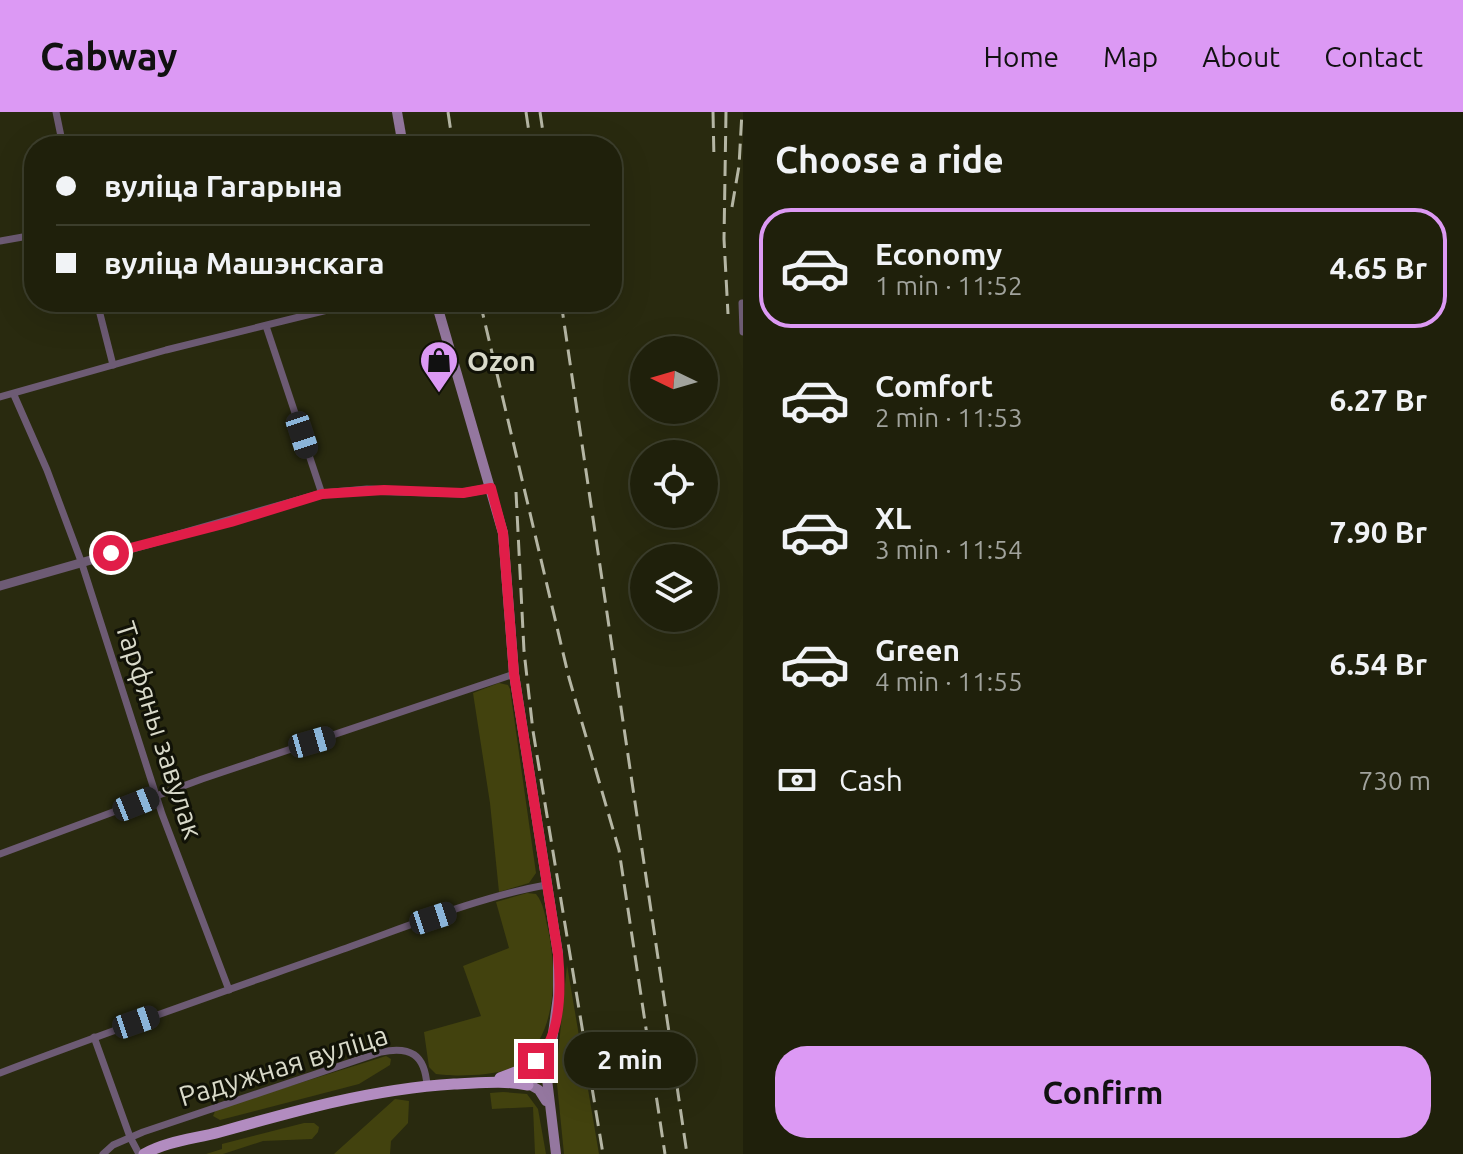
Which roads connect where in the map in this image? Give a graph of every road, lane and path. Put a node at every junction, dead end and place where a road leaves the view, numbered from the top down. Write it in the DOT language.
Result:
graph roads {
  1 [pos="56,112"];
  2 [pos="397,112"];
  3 [pos="61,136"];
  4 [pos="401,136"];
  5 [pos="24,237"];
  6 [pos="0,241"];
  7 [pos="742,303"];
  8 [pos="100,312"];
  9 [pos="321,312"];
  10 [pos="439,312"];
  11 [pos="266,326"];
  12 [pos="743,332"];
  13 [pos="113,365"];
  14 [pos="14,395"];
  15 [pos="0,397"];
  16 [pos="491,488"];
  17 [pos="322,494"];
  18 [pos="81,561"];
  19 [pos="0,586"];
  20 [pos="514,674"];
  21 [pos="156,796"];
  22 [pos="0,854"];
  23 [pos="546,885"];
  24 [pos="229,990"];
  25 [pos="553,1030"];
  26 [pos="94,1037"];
  27 [pos="529,1066"];
  28 [pos="0,1073"];
  29 [pos="547,1076"];
  30 [pos="492,1081"];
  31 [pos="427,1086"];
  32 [pos="531,1086"];
  33 [pos="550,1113"];
  34 [pos="130,1137"];
  35 [pos="191,1141"];
  36 [pos="103,1154"];
  37 [pos="141,1154"];
  38 [pos="168,1154"];
  39 [pos="556,1154"];
  1 -- 3 [label="street"];
  2 -- 4 [label="main road"];
  5 -- 6 [label="street"];
  7 -- 12 [label="street"];
  8 -- 13 [label="street"];
  9 -- 11 [label="street"];
  10 -- 16 [label="main road"];
  11 -- 13 [label="street"];
  11 -- 17 [label="street"];
  13 -- 14 [label="street"];
  14 -- 15 [label="street"];
  14 -- 18 [label="street, Тарфяны завулак"];
  16 -- 17 [label="street"];
  16 -- 20 [label="main road"];
  17 -- 18 [label="street"];
  18 -- 19 [label="street"];
  18 -- 21 [label="street, Тарфяны завулак"];
  20 -- 21 [label="street"];
  20 -- 23 [label="main road"];
  21 -- 22 [label="street"];
  21 -- 24 [label="street, Тарфяны завулак"];
  23 -- 24 [label="street"];
  23 -- 25 [label="main road"];
  24 -- 26 [label="street"];
  25 -- 27 [label="main road"];
  25 -- 29 [label="main road"];
  26 -- 28 [label="street"];
  26 -- 34 [label="street"];
  27 -- 29 [label="main road"];
  27 -- 30 [label="main road"];
  27 -- 32 [label="main road"];
  29 -- 32 [label="main road"];
  29 -- 33 [label="main road"];
  30 -- 31 [label="main road"];
  30 -- 32 [label="main road"];
  31 -- 34 [label="street, Радужная вуліца"];
  31 -- 35 [label="main road"];
  32 -- 33 [label="main road"];
  33 -- 39 [label="main road"];
  34 -- 36 [label="street, Радужная вуліца"];
  34 -- 37 [label="street"];
  35 -- 37 [label="main road"];
  35 -- 38 [label="main road"];
}
